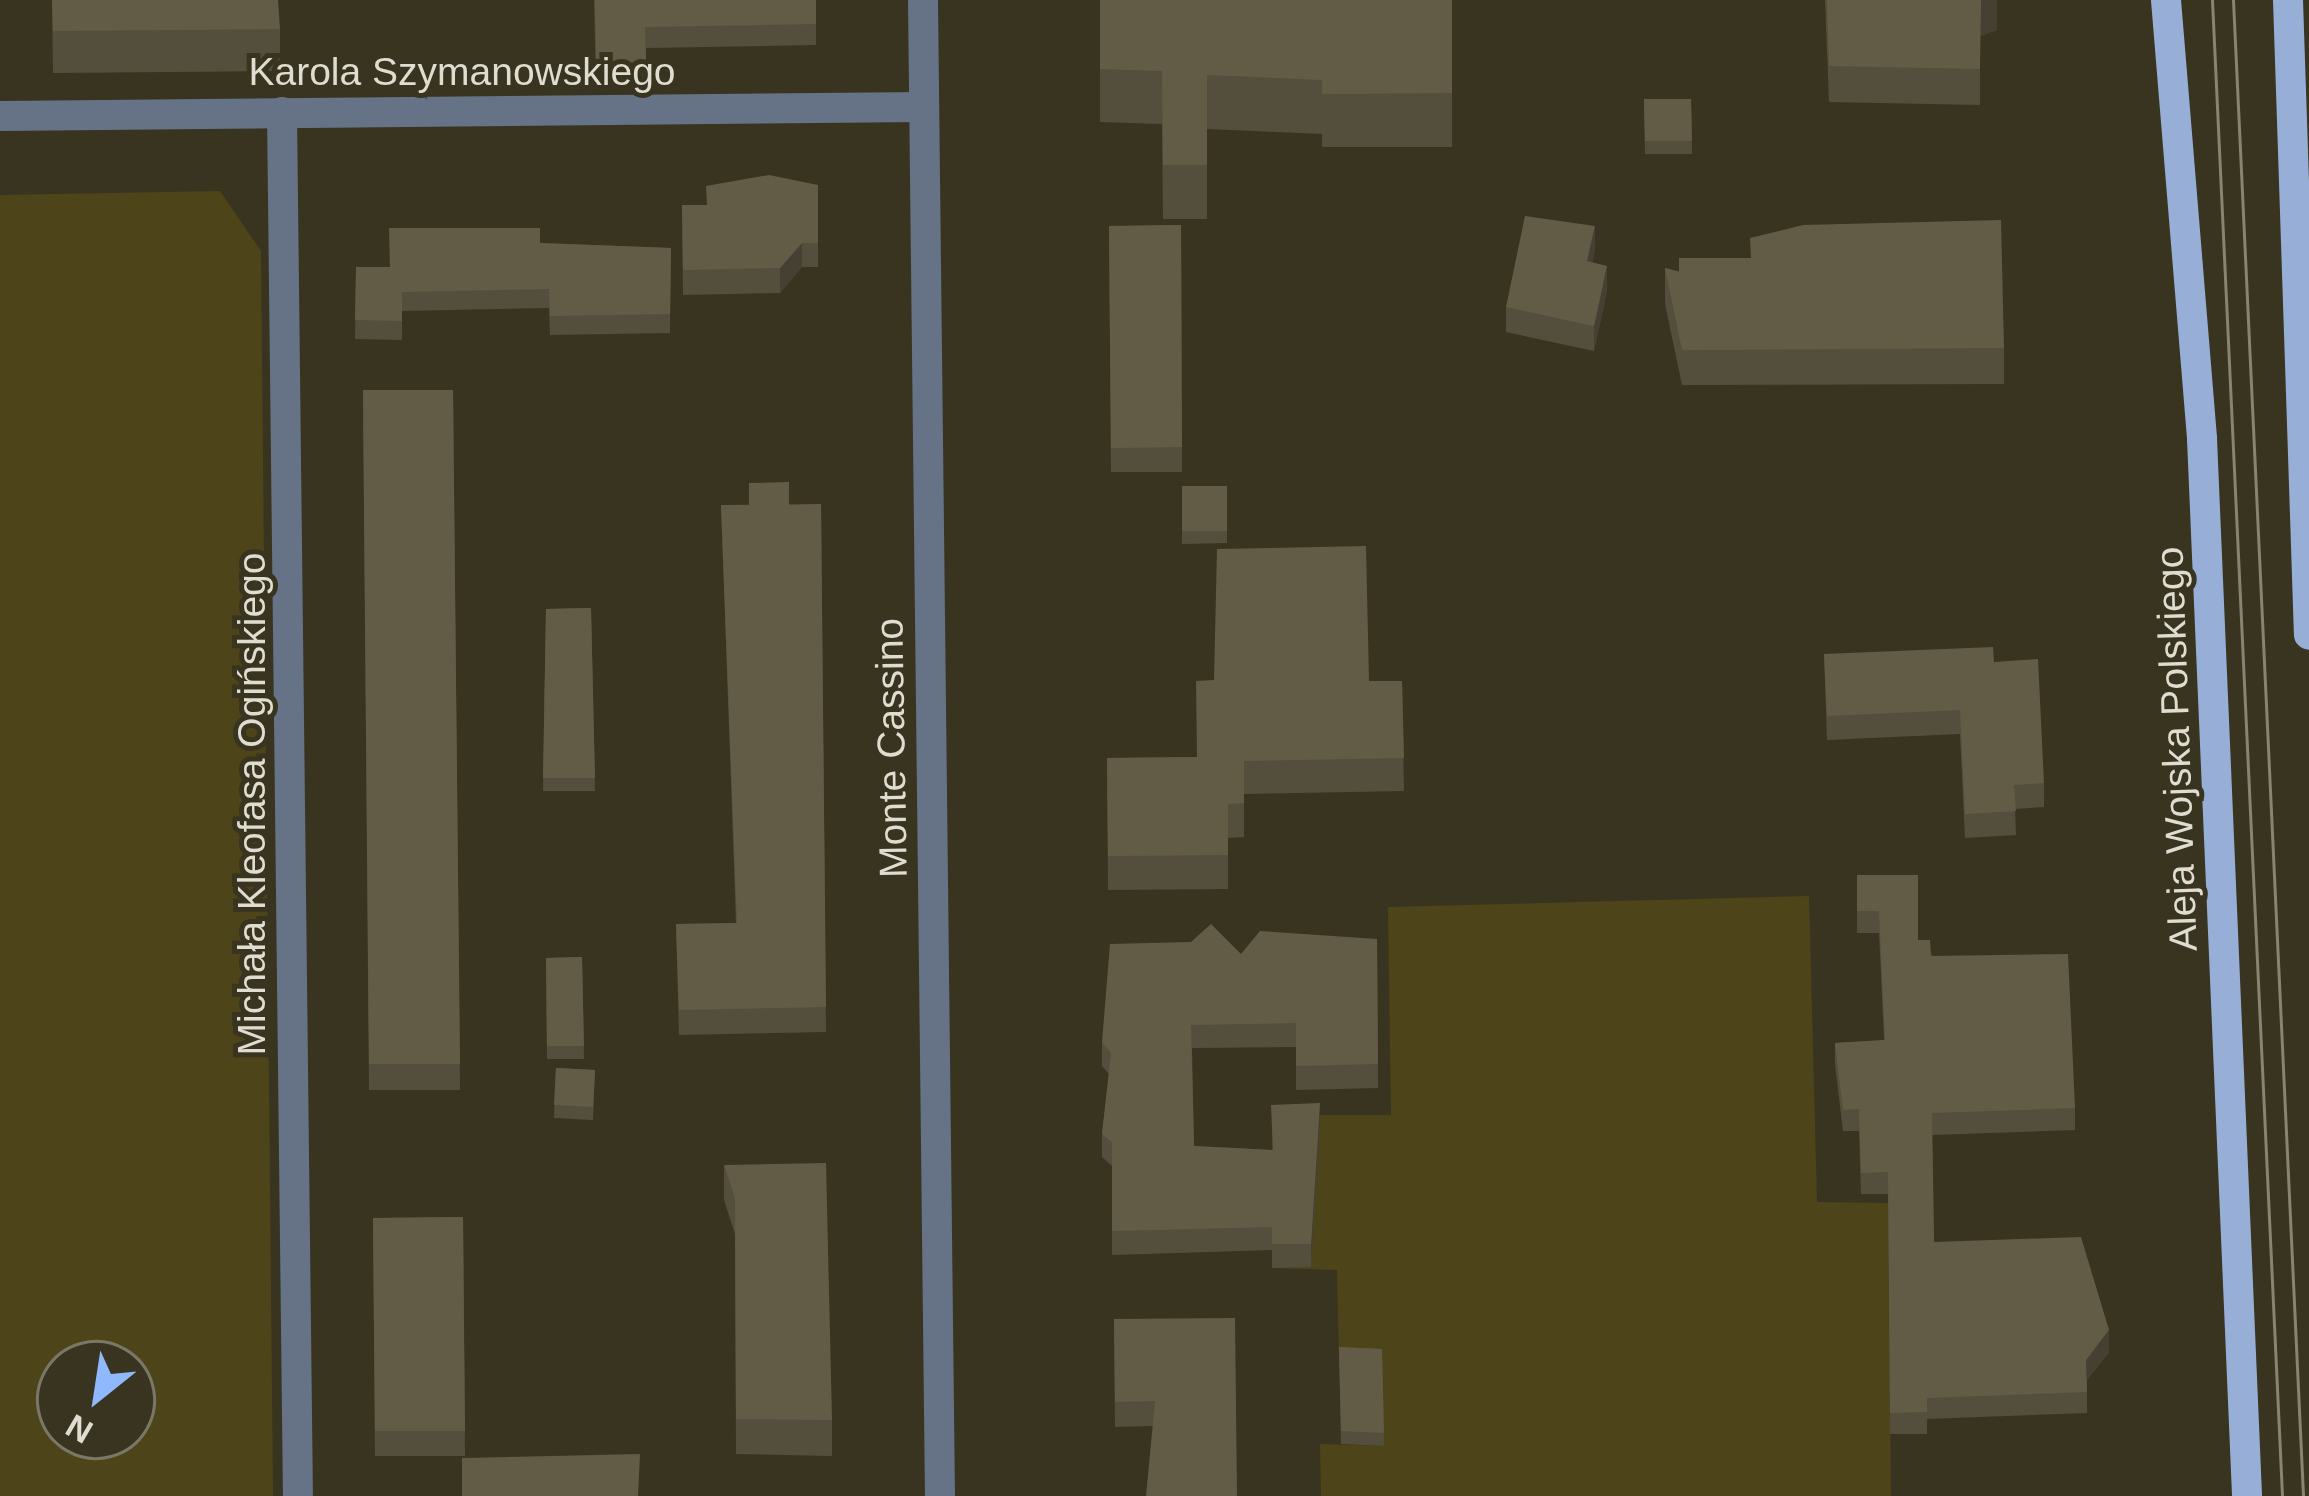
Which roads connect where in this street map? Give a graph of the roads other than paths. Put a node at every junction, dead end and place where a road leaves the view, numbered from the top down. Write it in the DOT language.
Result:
graph roads {
  1 [pos="922,0"];
  2 [pos="2166,0"];
  3 [pos="2288,0"];
  4 [pos="924,107"];
  5 [pos="282,112"];
  6 [pos="0,116"];
  7 [pos="2300,254"];
  8 [pos="2309,635"];
  9 [pos="298,1496"];
  10 [pos="940,1496"];
  11 [pos="2246,1496"];
  1 -- 4 [label="street, Monte Cassino"];
  2 -- 11 [label="main road, Aleja Wojska Polskiego"];
  3 -- 7 [label="main road"];
  4 -- 5 [label="street, Karola Szymanowskiego"];
  4 -- 10 [label="street, Monte Cassino"];
  5 -- 6 [label="street, Karola Szymanowskiego"];
  5 -- 9 [label="street, Michała Kleofasa Ogińskiego"];
  7 -- 8 [label="main road"];
}
